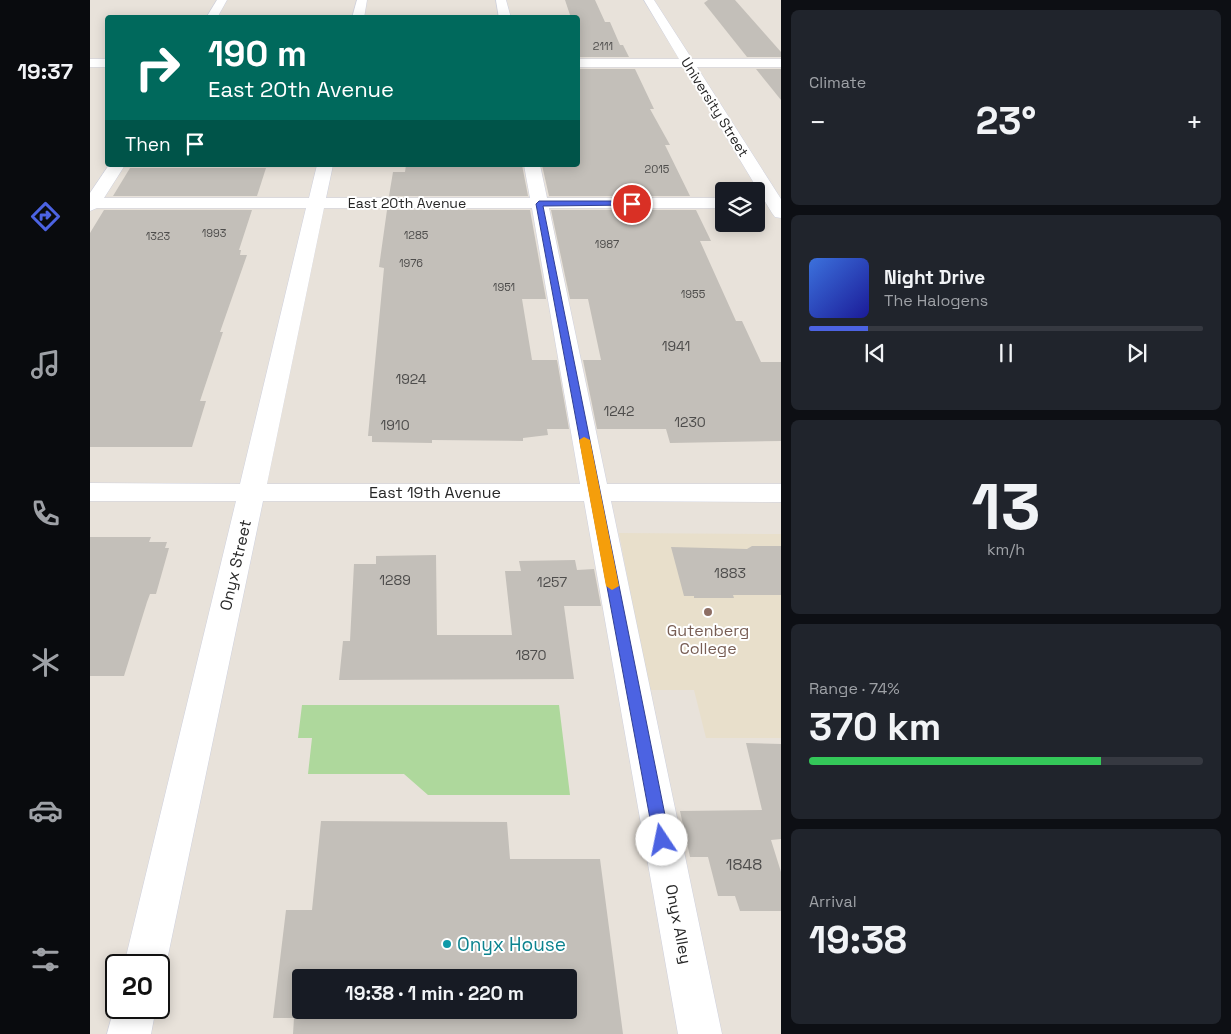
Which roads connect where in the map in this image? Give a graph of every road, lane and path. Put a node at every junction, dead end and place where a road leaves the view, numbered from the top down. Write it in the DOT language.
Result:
graph roads {
  1 [pos="222,0"];
  2 [pos="362,0"];
  3 [pos="502,0"];
  4 [pos="649,0"];
  5 [pos="213,15"];
  6 [pos="359,15"];
  7 [pos="504,15"];
  8 [pos="90,63"];
  9 [pos="105,63"];
  10 [pos="580,63"];
  11 [pos="688,63"];
  12 [pos="781,63"];
  13 [pos="116,167"];
  14 [pos="325,167"];
  15 [pos="532,167"];
  16 [pos="91,204"];
  17 [pos="316,204"];
  18 [pos="539,204"];
  19 [pos="715,204"];
  20 [pos="765,205"];
  21 [pos="779,207"];
  22 [pos="90,492"];
  23 [pos="252,492"];
  24 [pos="594,493"];
  25 [pos="781,493"];
  26 [pos="147,954"];
  27 [pos="132,1019"];
  28 [pos="129,1034"];
  29 [pos="700,1034"];
  1 -- 5 [label="street"];
  2 -- 6 [label="street"];
  3 -- 7 [label="street"];
  4 -- 11 [label="street, University Street"];
  8 -- 9 [label="street"];
  10 -- 11 [label="street"];
  11 -- 12 [label="street"];
  11 -- 21 [label="street, University Street"];
  13 -- 16 [label="street"];
  14 -- 17 [label="street, Onyx Street"];
  15 -- 18 [label="street, Onyx Alley"];
  16 -- 17 [label="street, East 20th Avenue"];
  17 -- 18 [label="street, East 20th Avenue"];
  17 -- 23 [label="street, Onyx Street"];
  18 -- 19 [label="street, East 20th Avenue"];
  18 -- 24 [label="street, Onyx Alley"];
  20 -- 21 [label="street"];
  22 -- 23 [label="street, East 19th Avenue"];
  23 -- 24 [label="street, East 19th Avenue"];
  23 -- 26 [label="street, Onyx Street"];
  24 -- 25 [label="street, East 19th Avenue"];
  24 -- 29 [label="street, Onyx Alley"];
  27 -- 28 [label="street"];
}
